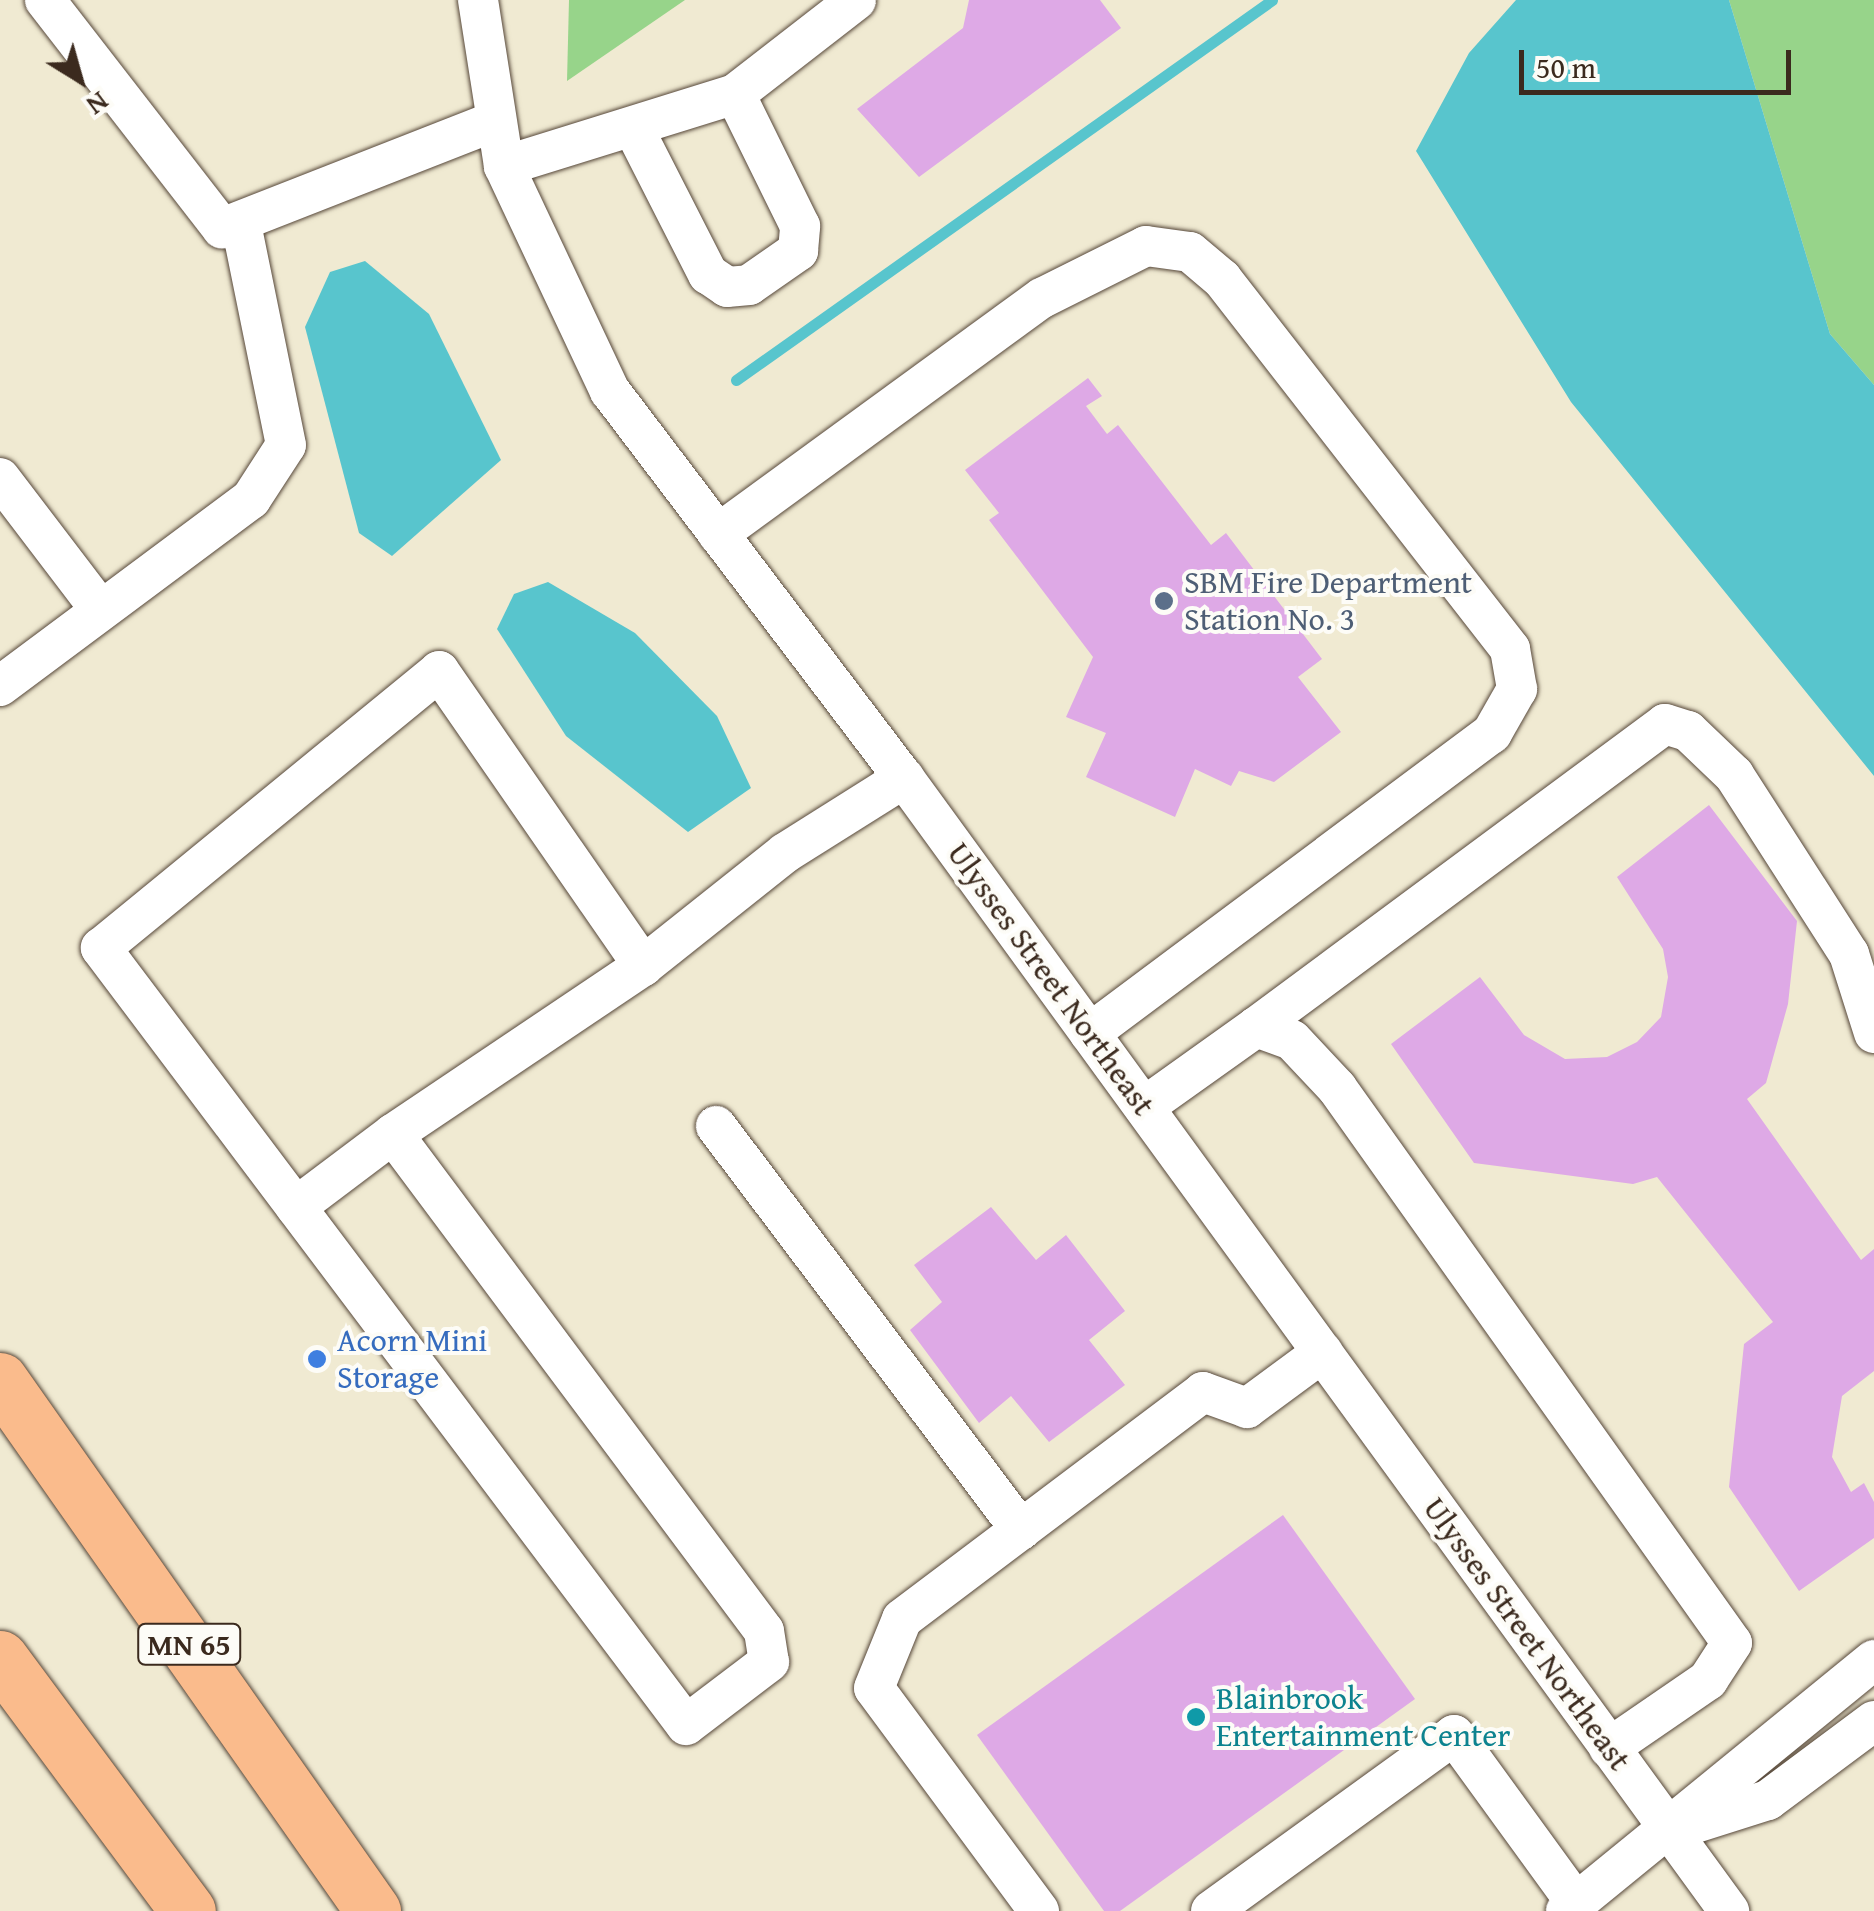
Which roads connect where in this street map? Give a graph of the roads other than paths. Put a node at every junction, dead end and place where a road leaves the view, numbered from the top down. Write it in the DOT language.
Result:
graph roads {
  1 [pos="45,0"];
  2 [pos="478,0"];
  3 [pos="856,0"];
  4 [pos="735,94"];
  5 [pos="494,122"];
  6 [pos="635,131"];
  7 [pos="504,166"];
  8 [pos="241,223"];
  9 [pos="0,478"];
  10 [pos="718,534"];
  11 [pos="99,608"];
  12 [pos="0,686"];
  13 [pos="904,778"];
  14 [pos="643,966"];
  15 [pos="1256,1027"];
  16 [pos="1874,1032"];
  17 [pos="1090,1033"];
  18 [pos="1144,1107"];
  19 [pos="716,1126"];
  20 [pos="393,1134"];
  21 [pos="296,1206"];
  22 [pos="1323,1352"];
  23 [pos="0,1380"];
  24 [pos="1021,1530"];
  25 [pos="0,1658"];
  26 [pos="1874,1660"];
  27 [pos="1874,1721"];
  28 [pos="1609,1748"];
  29 [pos="1672,1830"];
  30 [pos="1583,1905"];
  31 [pos="188,1911"];
  32 [pos="373,1911"];
  33 [pos="1039,1911"];
  34 [pos="1211,1911"];
  35 [pos="1729,1911"];
  1 -- 8 [label="street"];
  2 -- 5 [label="street, Ulysses Street Northeast"];
  3 -- 4 [label="street"];
  4 -- 6 [label="street"];
  4 -- 6 [label="street"];
  5 -- 7 [label="street, Ulysses Street Northeast"];
  5 -- 8 [label="street"];
  6 -- 7 [label="street"];
  7 -- 10 [label="street, Ulysses Street Northeast"];
  8 -- 11 [label="street"];
  9 -- 11 [label="street"];
  10 -- 13 [label="street, Ulysses Street Northeast"];
  10 -- 17 [label="street"];
  11 -- 12 [label="street"];
  13 -- 14 [label="street"];
  13 -- 17 [label="street, Ulysses Street Northeast"];
  14 -- 20 [label="street"];
  14 -- 21 [label="street"];
  15 -- 16 [label="street"];
  15 -- 18 [label="street"];
  15 -- 28 [label="street"];
  17 -- 18 [label="street, Ulysses Street Northeast"];
  18 -- 22 [label="street, Ulysses Street Northeast"];
  19 -- 24 [label="street"];
  20 -- 21 [label="street"];
  20 -- 21 [label="street"];
  22 -- 24 [label="street"];
  22 -- 28 [label="street, Ulysses Street Northeast"];
  23 -- 32 [label="highway, MN 65"];
  24 -- 33 [label="street"];
  25 -- 31 [label="highway"];
  26 -- 29 [label="street"];
  27 -- 29 [label="street"];
  28 -- 29 [label="street, Ulysses Street Northeast"];
  29 -- 30 [label="street"];
  29 -- 35 [label="street, Ulysses Street Northeast"];
  30 -- 34 [label="street"];
}
